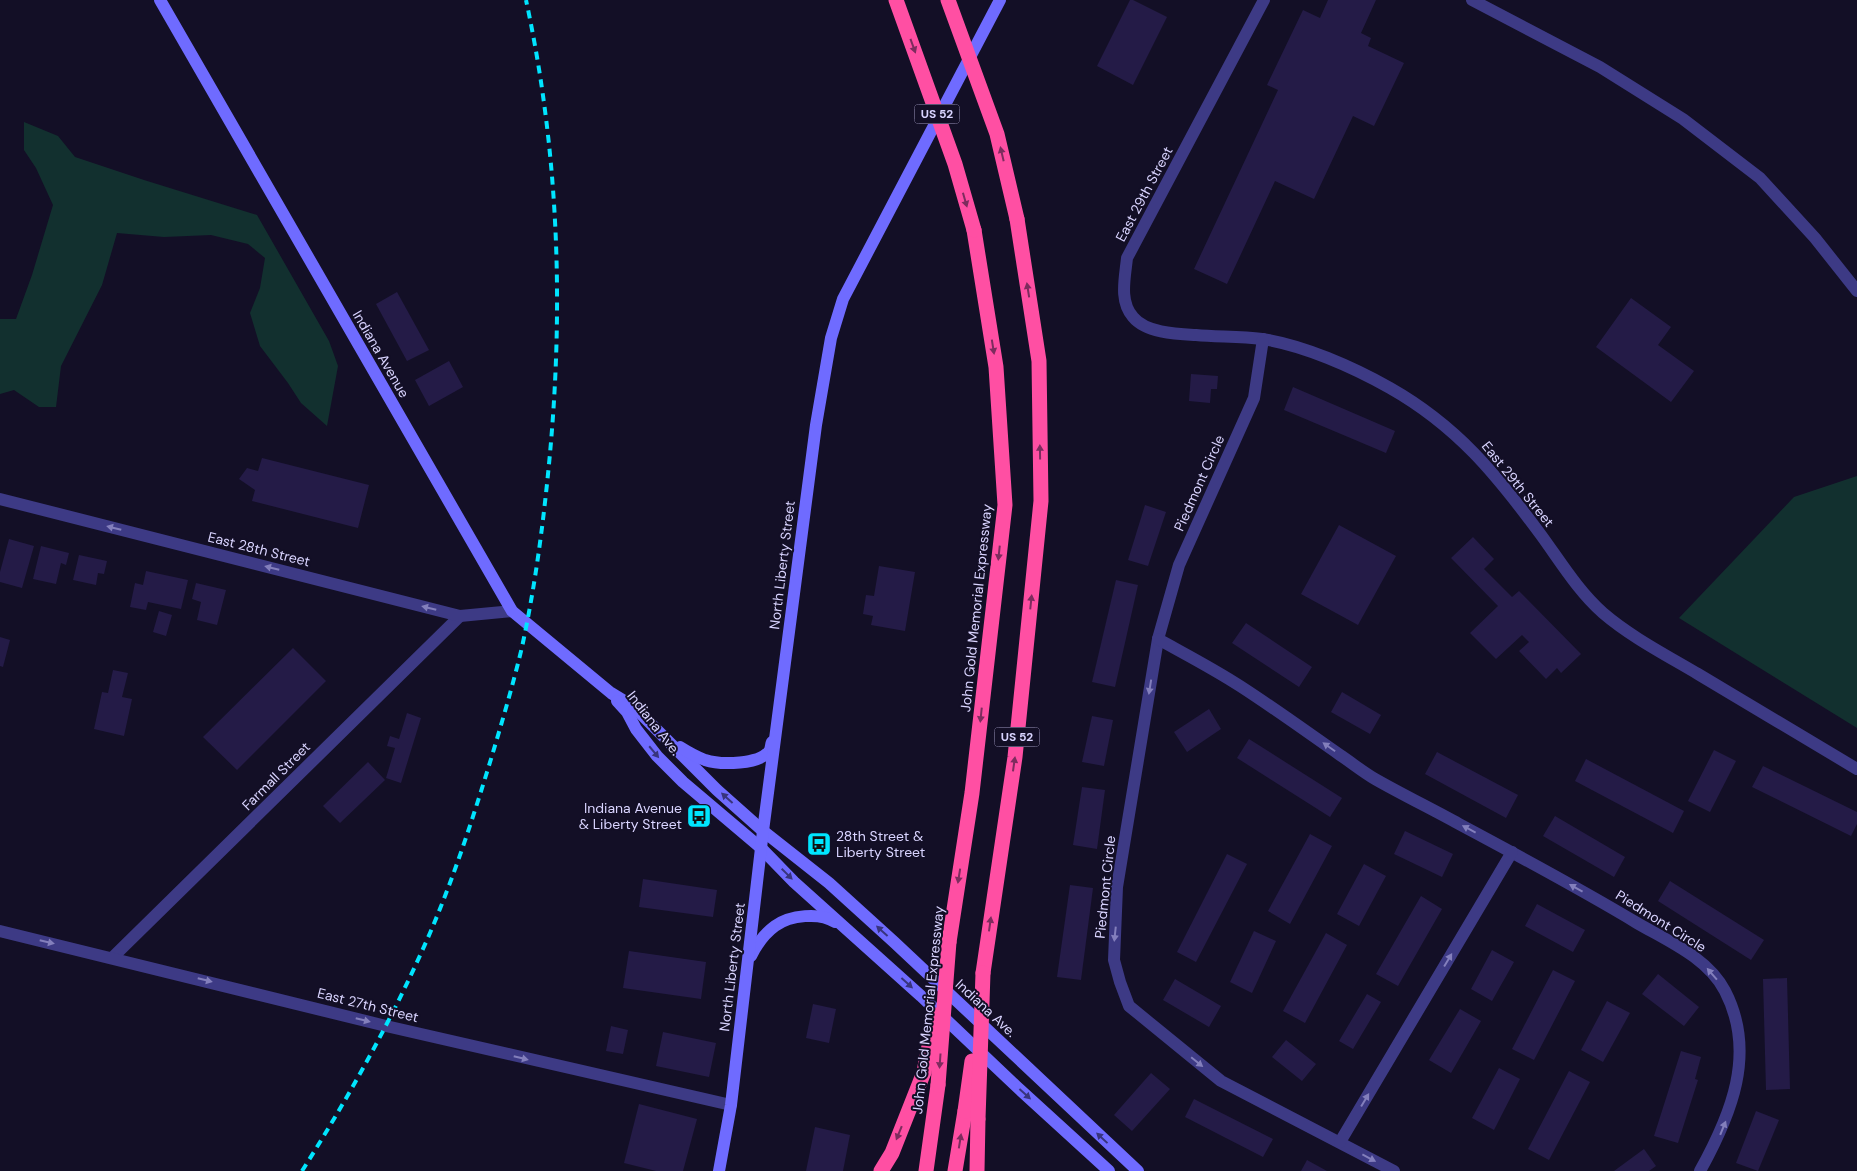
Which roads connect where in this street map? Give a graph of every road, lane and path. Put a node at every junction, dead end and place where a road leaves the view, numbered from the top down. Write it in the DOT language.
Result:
graph roads {
  1 [pos="160,0"];
  2 [pos="896,0"];
  3 [pos="948,0"];
  4 [pos="1000,0"];
  5 [pos="1264,0"];
  6 [pos="1472,0"];
  7 [pos="1857,291"];
  8 [pos="1263,339"];
  9 [pos="0,499"];
  10 [pos="512,611"];
  11 [pos="460,616"];
  12 [pos="1158,639"];
  13 [pos="611,693"];
  14 [pos="777,720"];
  15 [pos="665,737"];
  16 [pos="1857,769"];
  17 [pos="763,831"];
  18 [pos="761,848"];
  19 [pos="1512,852"];
  20 [pos="0,931"];
  21 [pos="851,932"];
  22 [pos="949,942"];
  23 [pos="113,957"];
  24 [pos="747,965"];
  25 [pos="731,1105"];
  26 [pos="972,1115"];
  27 [pos="1340,1142"];
  28 [pos="719,1171"];
  29 [pos="880,1171"];
  30 [pos="926,1171"];
  31 [pos="956,1171"];
  32 [pos="977,1171"];
  33 [pos="1109,1171"];
  34 [pos="1138,1171"];
  35 [pos="1394,1171"];
  36 [pos="1700,1171"];
  1 -- 10 [label="main road, Indiana Avenue"];
  2 -- 22 [label="highway, John Gold Memorial Expressway / US 52, one-way, bridge"];
  26 -- 3 [label="highway, US 52, one-way, bridge"];
  4 -- 14 [label="main road, North Liberty Street"];
  5 -- 8 [label="street, East 29th Street"];
  6 -- 7 [label="street"];
  8 -- 12 [label="street, Piedmont Circle"];
  8 -- 16 [label="street, East 29th Street"];
  11 -- 9 [label="street, East 28th Street, one-way"];
  10 -- 11 [label="street, East 28th Street"];
  10 -- 13 [label="main road, Indiana Avenue"];
  11 -- 23 [label="street, Farmall Street"];
  19 -- 12 [label="street, Piedmont Circle, one-way"];
  12 -- 27 [label="street, Piedmont Circle, one-way"];
  13 -- 15 [label="main road, Indiana Ave."];
  13 -- 18 [label="main road, Indiana Ave., one-way"];
  14 -- 15 [label="main road"];
  14 -- 17 [label="main road, North Liberty Street"];
  17 -- 15 [label="main road, Indiana Ave., one-way"];
  17 -- 18 [label="main road, North Liberty Street"];
  34 -- 17 [label="main road, Indiana Ave., one-way"];
  18 -- 21 [label="main road, Indiana Ave., one-way"];
  18 -- 24 [label="main road, North Liberty Street"];
  27 -- 19 [label="street, one-way"];
  36 -- 19 [label="street, Piedmont Circle, one-way"];
  20 -- 23 [label="street, East 27th Street, one-way"];
  21 -- 24 [label="main road"];
  21 -- 33 [label="main road, Indiana Ave., one-way"];
  22 -- 29 [label="highway, one-way, bridge"];
  22 -- 30 [label="highway, John Gold Memorial Expressway / US 52, one-way, bridge"];
  23 -- 25 [label="street, East 27th Street, one-way"];
  24 -- 25 [label="main road, North Liberty Street"];
  25 -- 28 [label="main road, North Liberty Street"];
  31 -- 26 [label="highway, one-way"];
  26 -- 32 [label="highway"];
  27 -- 35 [label="street, Piedmont Circle, one-way"];
}
